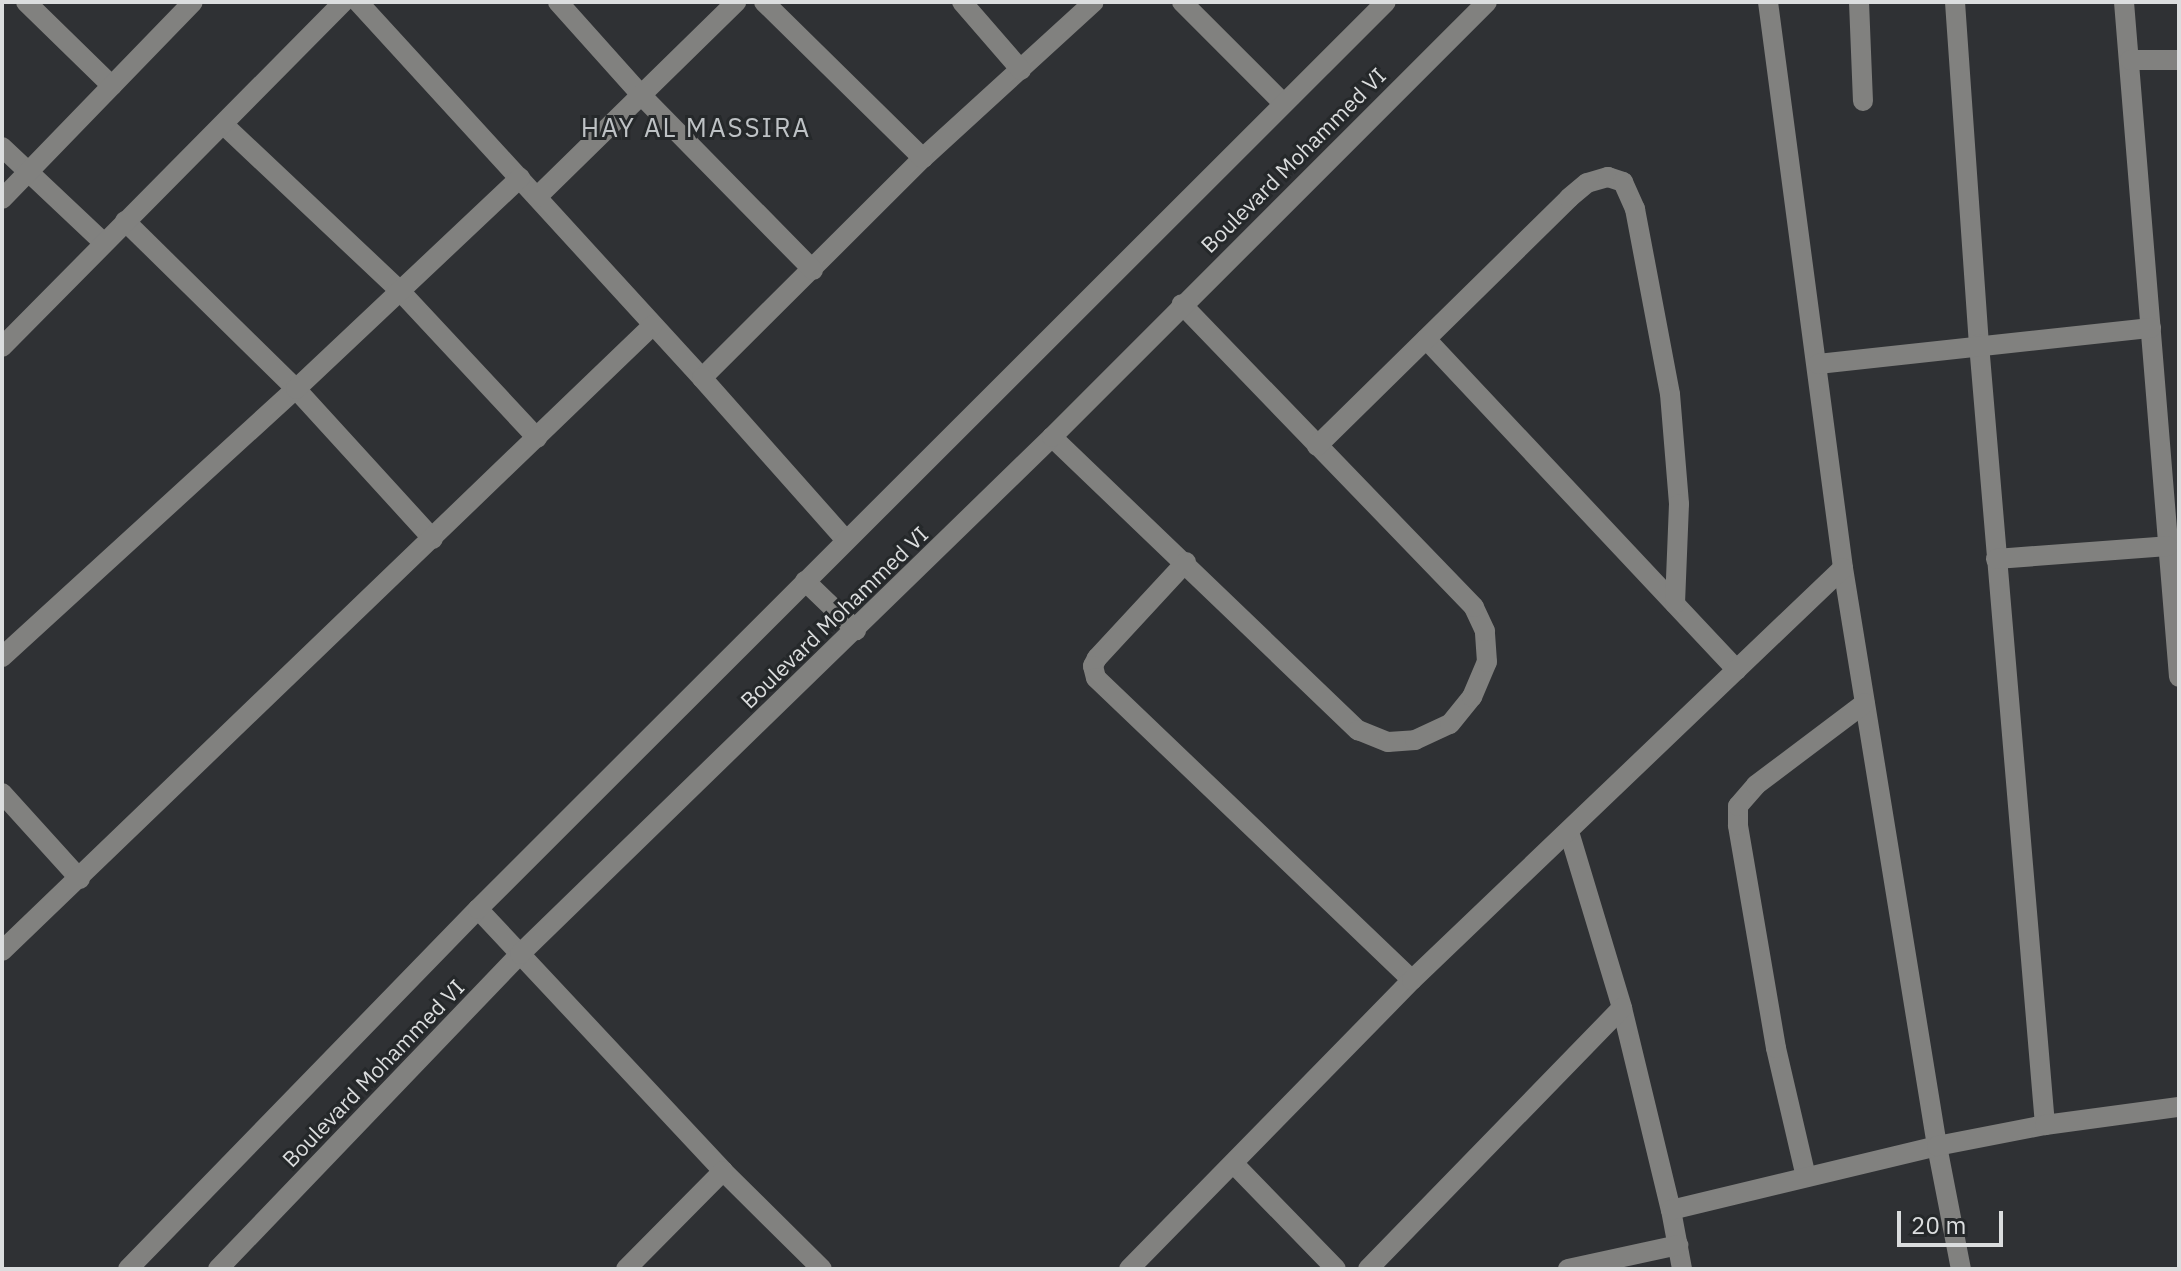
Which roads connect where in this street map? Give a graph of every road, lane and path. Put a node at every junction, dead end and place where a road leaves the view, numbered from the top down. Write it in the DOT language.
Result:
graph roads {
  1 [pos="26,2"];
  2 [pos="193,2"];
  3 [pos="344,2"];
  4 [pos="358,2"];
  5 [pos="558,2"];
  6 [pos="736,2"];
  7 [pos="764,2"];
  8 [pos="962,2"];
  9 [pos="1094,2"];
  10 [pos="1182,2"];
  11 [pos="1386,2"];
  12 [pos="1487,2"];
  13 [pos="1768,2"];
  14 [pos="1859,2"];
  15 [pos="1955,2"];
  16 [pos="2124,2"];
  17 [pos="2130,60"];
  18 [pos="2179,60"];
  19 [pos="1021,70"];
  20 [pos="112,86"];
  21 [pos="642,96"];
  22 [pos="1863,101"];
  23 [pos="1283,103"];
  24 [pos="224,125"];
  25 [pos="2,147"];
  26 [pos="923,158"];
  27 [pos="28,172"];
  28 [pos="520,178"];
  29 [pos="537,197"];
  30 [pos="2,199"];
  31 [pos="125,221"];
  32 [pos="104,243"];
  33 [pos="813,270"];
  34 [pos="400,291"];
  35 [pos="1181,304"];
  36 [pos="653,325"];
  37 [pos="2151,328"];
  38 [pos="1426,339"];
  39 [pos="1979,344"];
  40 [pos="2,347"];
  41 [pos="1818,364"];
  42 [pos="702,378"];
  43 [pos="296,389"];
  44 [pos="1052,437"];
  45 [pos="537,438"];
  46 [pos="1317,446"];
  47 [pos="433,539"];
  48 [pos="846,540"];
  49 [pos="2168,546"];
  50 [pos="1996,559"];
  51 [pos="1186,562"];
  52 [pos="1843,568"];
  53 [pos="805,581"];
  54 [pos="1675,604"];
  55 [pos="856,630"];
  56 [pos="2,657"];
  57 [pos="1737,670"];
  58 [pos="2179,677"];
  59 [pos="1865,703"];
  60 [pos="2,793"];
  61 [pos="1569,832"];
  62 [pos="80,879"];
  63 [pos="478,909"];
  64 [pos="2,951"];
  65 [pos="520,954"];
  66 [pos="1412,980"];
  67 [pos="1622,1008"];
  68 [pos="2179,1107"];
  69 [pos="2045,1125"];
  70 [pos="1937,1146"];
  71 [pos="1234,1164"];
  72 [pos="723,1171"];
  73 [pos="1806,1177"];
  74 [pos="1671,1210"];
  75 [pos="1678,1245"];
  76 [pos="639,1265"];
  77 [pos="128,1269"];
  78 [pos="218,1269"];
  79 [pos="822,1269"];
  80 [pos="1129,1269"];
  81 [pos="1336,1269"];
  82 [pos="1368,1269"];
  83 [pos="1568,1269"];
  84 [pos="1682,1269"];
  85 [pos="1961,1269"];
  1 -- 20 [label="street"];
  2 -- 20 [label="street"];
  3 -- 24 [label="street"];
  4 -- 28 [label="street"];
  5 -- 21 [label="street"];
  6 -- 21 [label="street"];
  7 -- 26 [label="street"];
  8 -- 19 [label="street"];
  9 -- 19 [label="street"];
  10 -- 23 [label="street"];
  11 -- 23 [label="street, Boulevard Mohammed VI"];
  12 -- 35 [label="street, Boulevard Mohammed VI"];
  13 -- 41 [label="street"];
  14 -- 22 [label="street"];
  15 -- 39 [label="street"];
  16 -- 17 [label="street"];
  17 -- 18 [label="street"];
  17 -- 37 [label="street"];
  19 -- 26 [label="street"];
  20 -- 27 [label="street"];
  21 -- 29 [label="street"];
  21 -- 33 [label="street"];
  23 -- 48 [label="street, Boulevard Mohammed VI"];
  24 -- 31 [label="street"];
  24 -- 34 [label="street"];
  25 -- 27 [label="street"];
  26 -- 33 [label="street"];
  27 -- 30 [label="street"];
  27 -- 32 [label="street"];
  28 -- 29 [label="street"];
  28 -- 34 [label="street"];
  29 -- 36 [label="street"];
  31 -- 32 [label="street"];
  31 -- 43 [label="street"];
  32 -- 40 [label="street"];
  33 -- 42 [label="street"];
  34 -- 43 [label="street"];
  34 -- 45 [label="street"];
  35 -- 44 [label="street, Boulevard Mohammed VI"];
  35 -- 46 [label="street"];
  36 -- 42 [label="street"];
  36 -- 45 [label="street"];
  37 -- 39 [label="street"];
  37 -- 49 [label="street"];
  38 -- 46 [label="street"];
  38 -- 54 [label="street"];
  38 -- 54 [label="street"];
  39 -- 41 [label="street"];
  39 -- 50 [label="street"];
  41 -- 52 [label="street"];
  42 -- 48 [label="street"];
  43 -- 47 [label="street"];
  43 -- 56 [label="street"];
  44 -- 51 [label="street"];
  44 -- 55 [label="street, Boulevard Mohammed VI"];
  45 -- 47 [label="street"];
  46 -- 51 [label="street"];
  47 -- 62 [label="street"];
  48 -- 53 [label="street, Boulevard Mohammed VI"];
  49 -- 50 [label="street"];
  49 -- 58 [label="street"];
  50 -- 69 [label="street"];
  51 -- 66 [label="street"];
  52 -- 57 [label="street"];
  52 -- 59 [label="street"];
  53 -- 55 [label="street"];
  53 -- 63 [label="street, Boulevard Mohammed VI"];
  54 -- 57 [label="street"];
  55 -- 65 [label="street, Boulevard Mohammed VI"];
  57 -- 61 [label="street"];
  59 -- 70 [label="street"];
  59 -- 73 [label="street"];
  60 -- 62 [label="street"];
  61 -- 66 [label="street"];
  61 -- 67 [label="street"];
  62 -- 64 [label="street"];
  63 -- 65 [label="street"];
  63 -- 77 [label="street, Boulevard Mohammed VI"];
  65 -- 72 [label="street"];
  65 -- 78 [label="street, Boulevard Mohammed VI"];
  66 -- 71 [label="street"];
  67 -- 74 [label="street"];
  67 -- 82 [label="street"];
  68 -- 69 [label="street"];
  69 -- 70 [label="street"];
  70 -- 73 [label="street"];
  70 -- 85 [label="street"];
  71 -- 80 [label="street"];
  71 -- 81 [label="street"];
  72 -- 76 [label="street"];
  72 -- 79 [label="street"];
  73 -- 74 [label="street"];
  74 -- 75 [label="street"];
  75 -- 83 [label="street"];
  75 -- 84 [label="street"];
}
